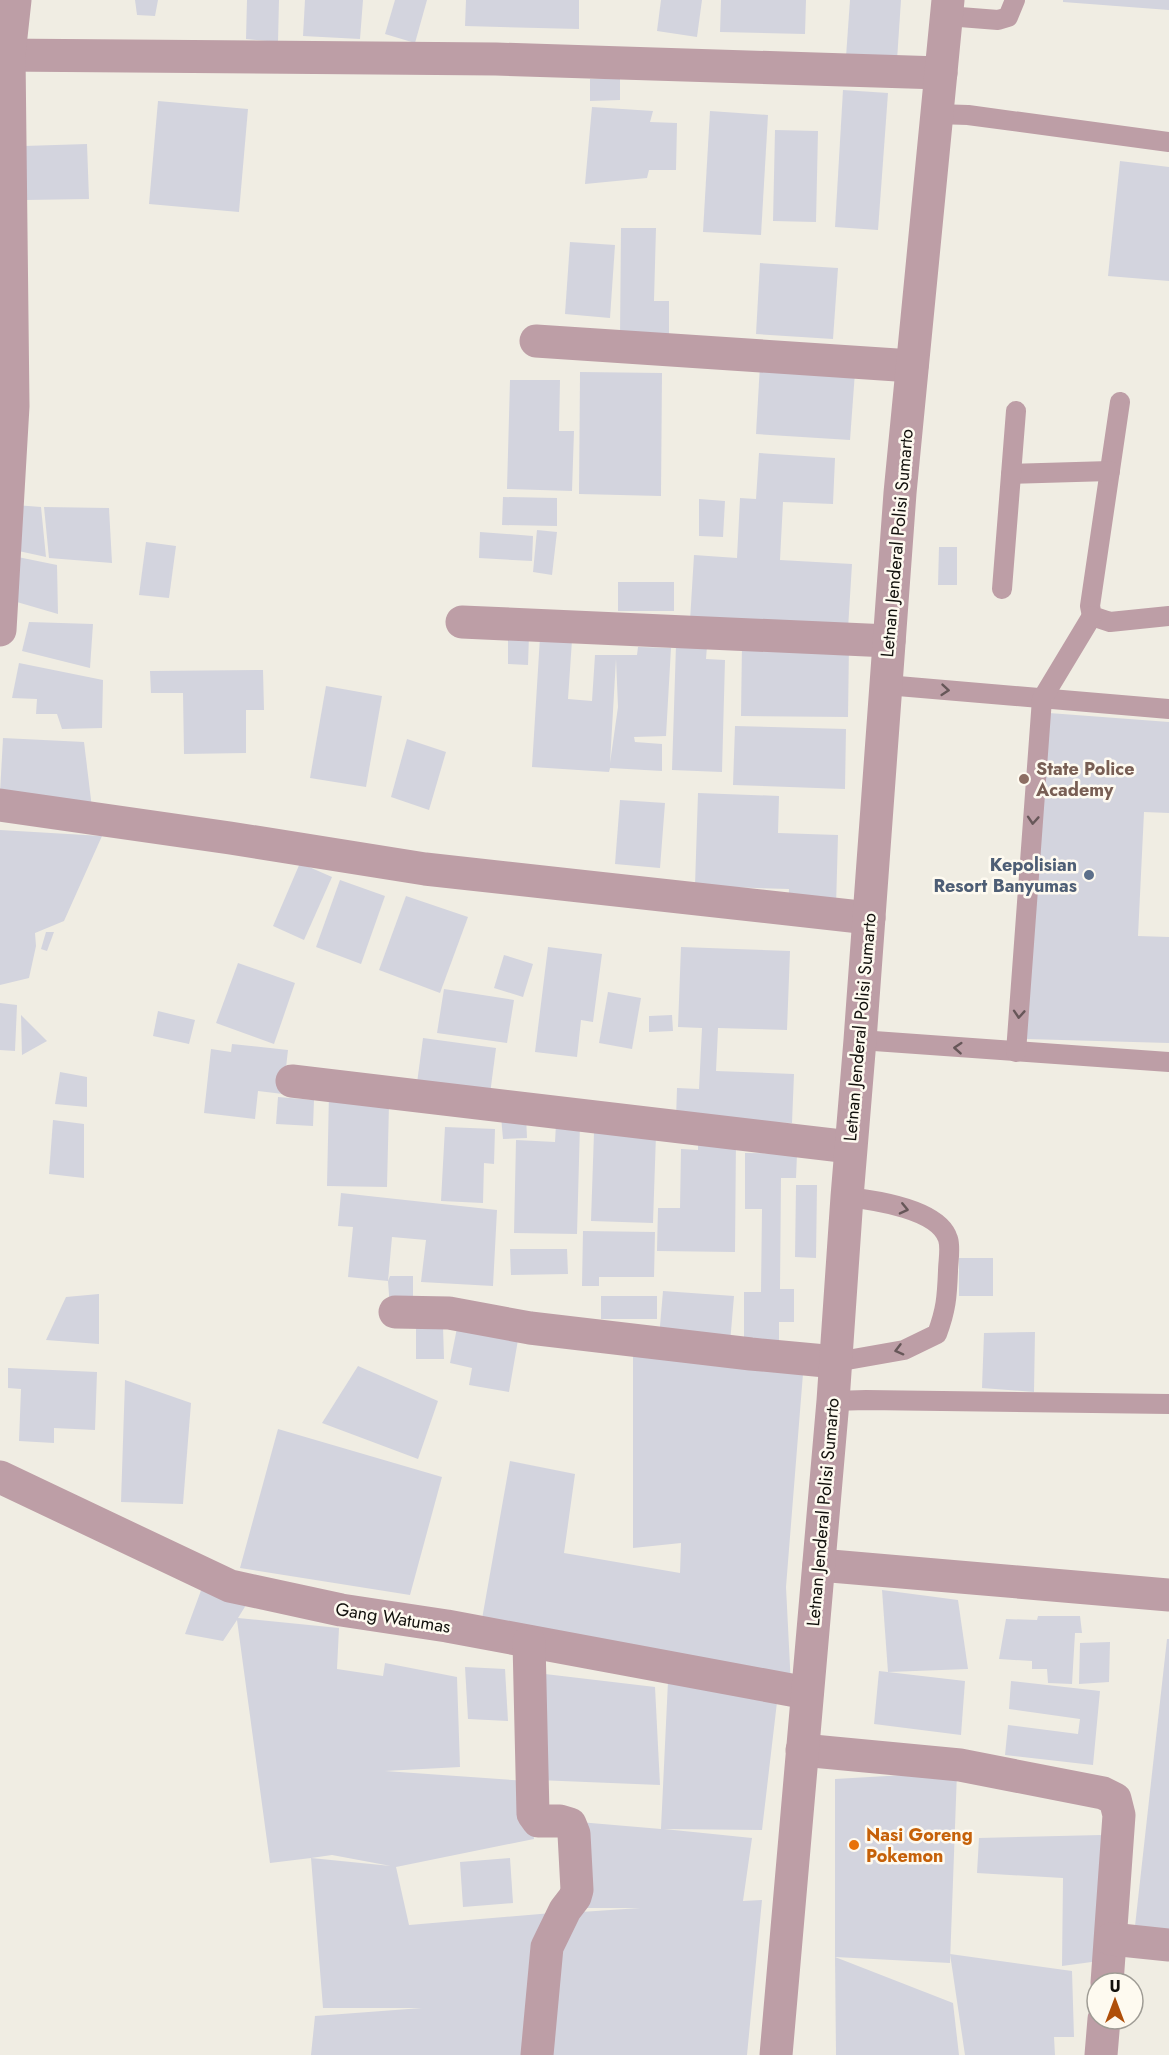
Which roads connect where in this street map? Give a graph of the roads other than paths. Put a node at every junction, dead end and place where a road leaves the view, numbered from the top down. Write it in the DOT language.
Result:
graph roads {
  1 [pos="15,0"];
  2 [pos="1015,0"];
  3 [pos="947,8"];
  4 [pos="4,55"];
  5 [pos="941,73"];
  6 [pos="937,114"];
  7 [pos="1169,142"];
  8 [pos="536,341"];
  9 [pos="912,366"];
  10 [pos="1120,402"];
  11 [pos="1016,411"];
  12 [pos="1110,471"];
  13 [pos="1011,474"];
  14 [pos="1002,589"];
  15 [pos="1092,616"];
  16 [pos="1169,616"];
  17 [pos="462,622"];
  18 [pos="0,630"];
  19 [pos="890,641"];
  20 [pos="886,685"];
  21 [pos="1042,699"];
  22 [pos="1169,709"];
  23 [pos="0,805"];
  24 [pos="869,918"];
  25 [pos="860,1040"];
  26 [pos="1016,1052"];
  27 [pos="1169,1062"];
  28 [pos="292,1081"];
  29 [pos="850,1147"];
  30 [pos="847,1197"];
  31 [pos="395,1312"];
  32 [pos="836,1362"];
  33 [pos="834,1401"];
  34 [pos="1169,1404"];
  35 [pos="0,1477"];
  36 [pos="819,1565"];
  37 [pos="1169,1595"];
  38 [pos="529,1642"];
  39 [pos="807,1693"];
  40 [pos="802,1750"];
  41 [pos="1111,1939"];
  42 [pos="1169,1945"];
  43 [pos="1108,1971"];
  44 [pos="1103,2031"];
  45 [pos="537,2055"];
  46 [pos="776,2055"];
  47 [pos="1101,2055"];
  1 -- 4 [label="street"];
  2 -- 3 [label="lane"];
  3 -- 5 [label="street, Letnan Jenderal Polisi Sumarto"];
  4 -- 5 [label="street"];
  4 -- 18 [label="street"];
  5 -- 6 [label="street, Letnan Jenderal Polisi Sumarto"];
  6 -- 7 [label="lane"];
  6 -- 9 [label="street, Letnan Jenderal Polisi Sumarto"];
  8 -- 9 [label="street"];
  9 -- 19 [label="street, Letnan Jenderal Polisi Sumarto"];
  10 -- 12 [label="lane"];
  11 -- 13 [label="lane"];
  12 -- 13 [label="lane"];
  12 -- 15 [label="lane"];
  13 -- 14 [label="lane"];
  15 -- 16 [label="lane"];
  15 -- 21 [label="lane"];
  17 -- 19 [label="street"];
  19 -- 20 [label="street, Letnan Jenderal Polisi Sumarto"];
  20 -- 21 [label="lane, one-way"];
  20 -- 24 [label="street, Letnan Jenderal Polisi Sumarto"];
  21 -- 22 [label="lane"];
  21 -- 26 [label="lane, one-way"];
  23 -- 24 [label="street"];
  24 -- 25 [label="street, Letnan Jenderal Polisi Sumarto"];
  26 -- 25 [label="lane, one-way"];
  25 -- 29 [label="street, Letnan Jenderal Polisi Sumarto"];
  26 -- 27 [label="lane"];
  28 -- 29 [label="street"];
  29 -- 30 [label="street, Letnan Jenderal Polisi Sumarto"];
  30 -- 32 [label="street, Letnan Jenderal Polisi Sumarto"];
  30 -- 32 [label="lane, one-way"];
  31 -- 32 [label="street"];
  32 -- 33 [label="street, Letnan Jenderal Polisi Sumarto"];
  33 -- 34 [label="lane"];
  33 -- 36 [label="street, Letnan Jenderal Polisi Sumarto"];
  35 -- 38 [label="street, Gang Watumas"];
  36 -- 37 [label="street"];
  36 -- 39 [label="street, Letnan Jenderal Polisi Sumarto"];
  38 -- 39 [label="street, Gang Watumas"];
  38 -- 45 [label="street"];
  39 -- 40 [label="street, Letnan Jenderal Polisi Sumarto"];
  40 -- 41 [label="street"];
  40 -- 46 [label="street, Letnan Jenderal Polisi Sumarto"];
  41 -- 42 [label="street"];
  41 -- 43 [label="street"];
  44 -- 47 [label="street"];
}
